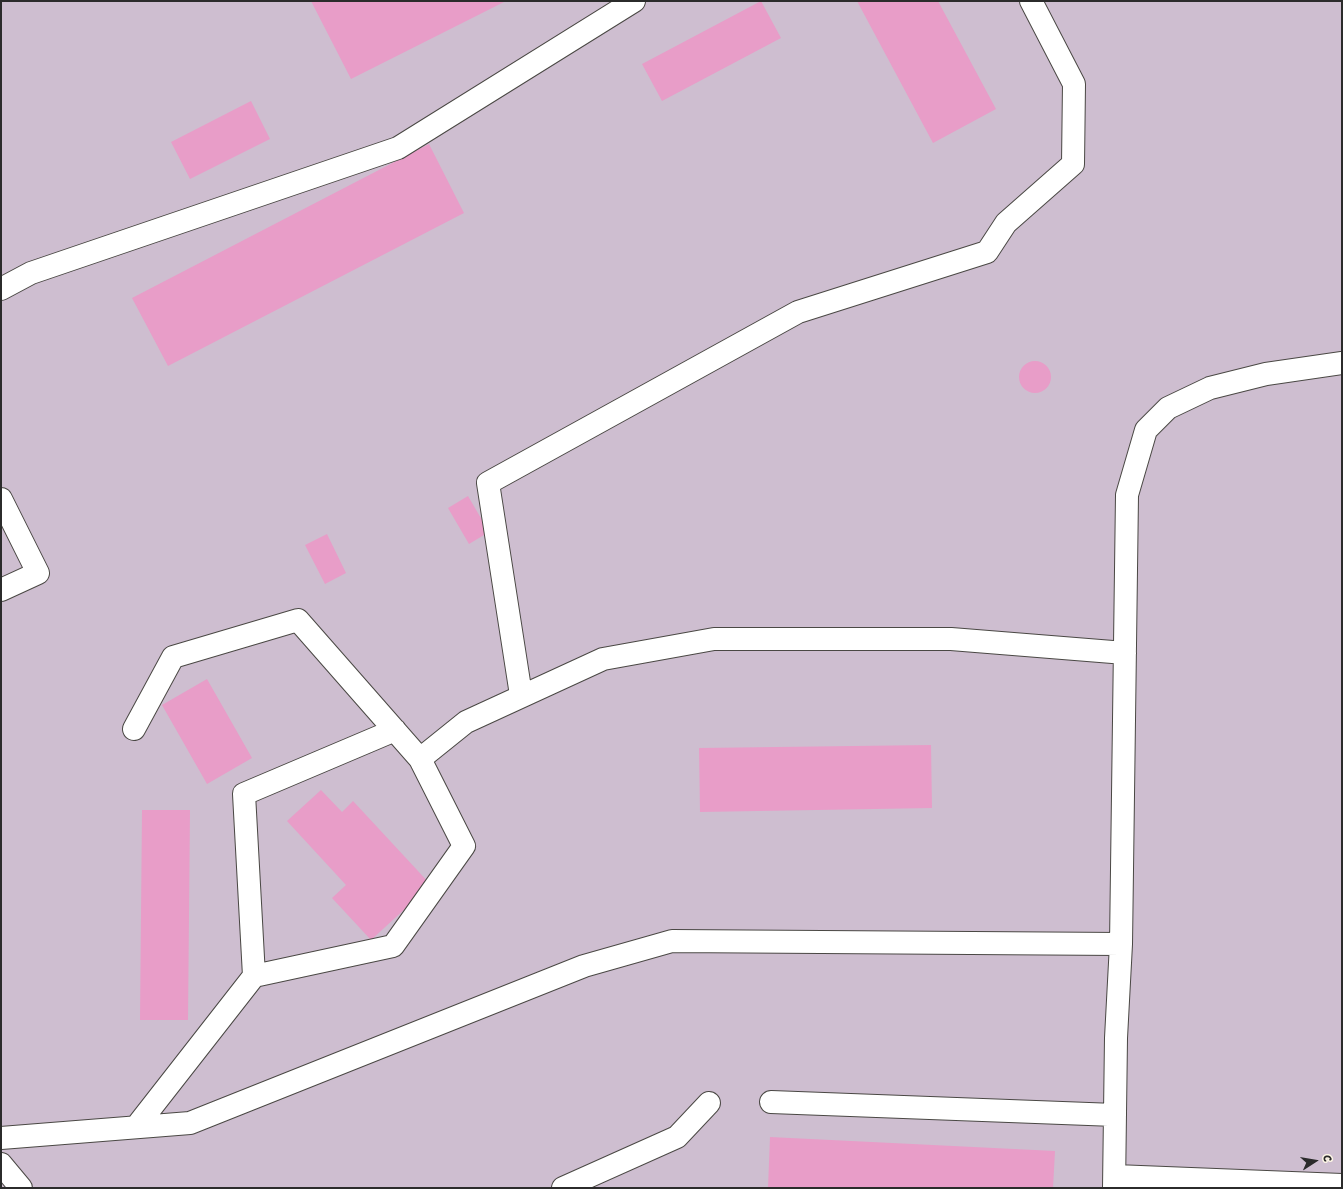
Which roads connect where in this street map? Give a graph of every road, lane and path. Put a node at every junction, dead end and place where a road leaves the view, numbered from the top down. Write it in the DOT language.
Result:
graph roads {
  1 [pos="634,1"];
  2 [pos="1031,1"];
  3 [pos="1,289"];
  4 [pos="1342,363"];
  5 [pos="1,499"];
  6 [pos="1,590"];
  7 [pos="1125,653"];
  8 [pos="521,695"];
  9 [pos="134,729"];
  10 [pos="395,730"];
  11 [pos="420,759"];
  12 [pos="1121,944"];
  13 [pos="254,976"];
  14 [pos="771,1102"];
  15 [pos="709,1103"];
  16 [pos="1115,1115"];
  17 [pos="136,1128"];
  18 [pos="1,1138"];
  19 [pos="1,1164"];
  20 [pos="1114,1182"];
  21 [pos="1342,1185"];
  22 [pos="21,1188"];
  23 [pos="563,1188"];
  1 -- 3 [label="lane"];
  2 -- 8 [label="lane"];
  4 -- 7 [label="lane"];
  5 -- 6 [label="lane"];
  7 -- 8 [label="lane"];
  7 -- 12 [label="lane"];
  8 -- 11 [label="lane"];
  9 -- 10 [label="lane"];
  10 -- 11 [label="lane"];
  10 -- 13 [label="lane"];
  11 -- 13 [label="lane"];
  12 -- 16 [label="lane"];
  12 -- 17 [label="lane"];
  13 -- 17 [label="lane"];
  14 -- 16 [label="lane"];
  15 -- 23 [label="lane"];
  16 -- 20 [label="lane"];
  17 -- 18 [label="lane"];
  19 -- 22 [label="lane"];
  20 -- 21 [label="lane"];
}
